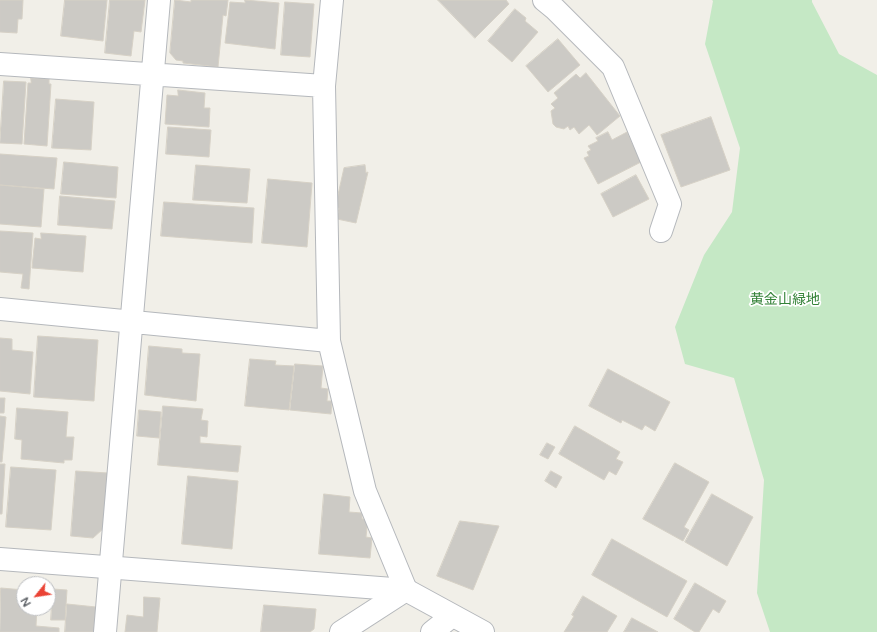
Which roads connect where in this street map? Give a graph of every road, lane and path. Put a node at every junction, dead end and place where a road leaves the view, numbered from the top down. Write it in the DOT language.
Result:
graph roads {
  1 [pos="159,0"];
  2 [pos="332,0"];
  3 [pos="544,0"];
  4 [pos="0,64"];
  5 [pos="152,74"];
  6 [pos="324,86"];
  7 [pos="661,231"];
  8 [pos="0,309"];
  9 [pos="131,322"];
  10 [pos="330,341"];
  11 [pos="0,559"];
  12 [pos="110,567"];
  13 [pos="406,590"];
  14 [pos="452,616"];
  15 [pos="105,632"];
  16 [pos="341,632"];
  17 [pos="432,632"];
  18 [pos="483,632"];
  1 -- 5 [label="street"];
  2 -- 6 [label="street"];
  3 -- 7 [label="street"];
  4 -- 5 [label="street"];
  5 -- 6 [label="street"];
  5 -- 9 [label="street"];
  6 -- 10 [label="street"];
  8 -- 9 [label="street"];
  9 -- 10 [label="street"];
  9 -- 12 [label="street"];
  10 -- 13 [label="street"];
  11 -- 12 [label="street"];
  12 -- 13 [label="street"];
  12 -- 15 [label="street"];
  13 -- 14 [label="street"];
  13 -- 16 [label="street"];
  14 -- 17 [label="street"];
  14 -- 18 [label="street"];
}
